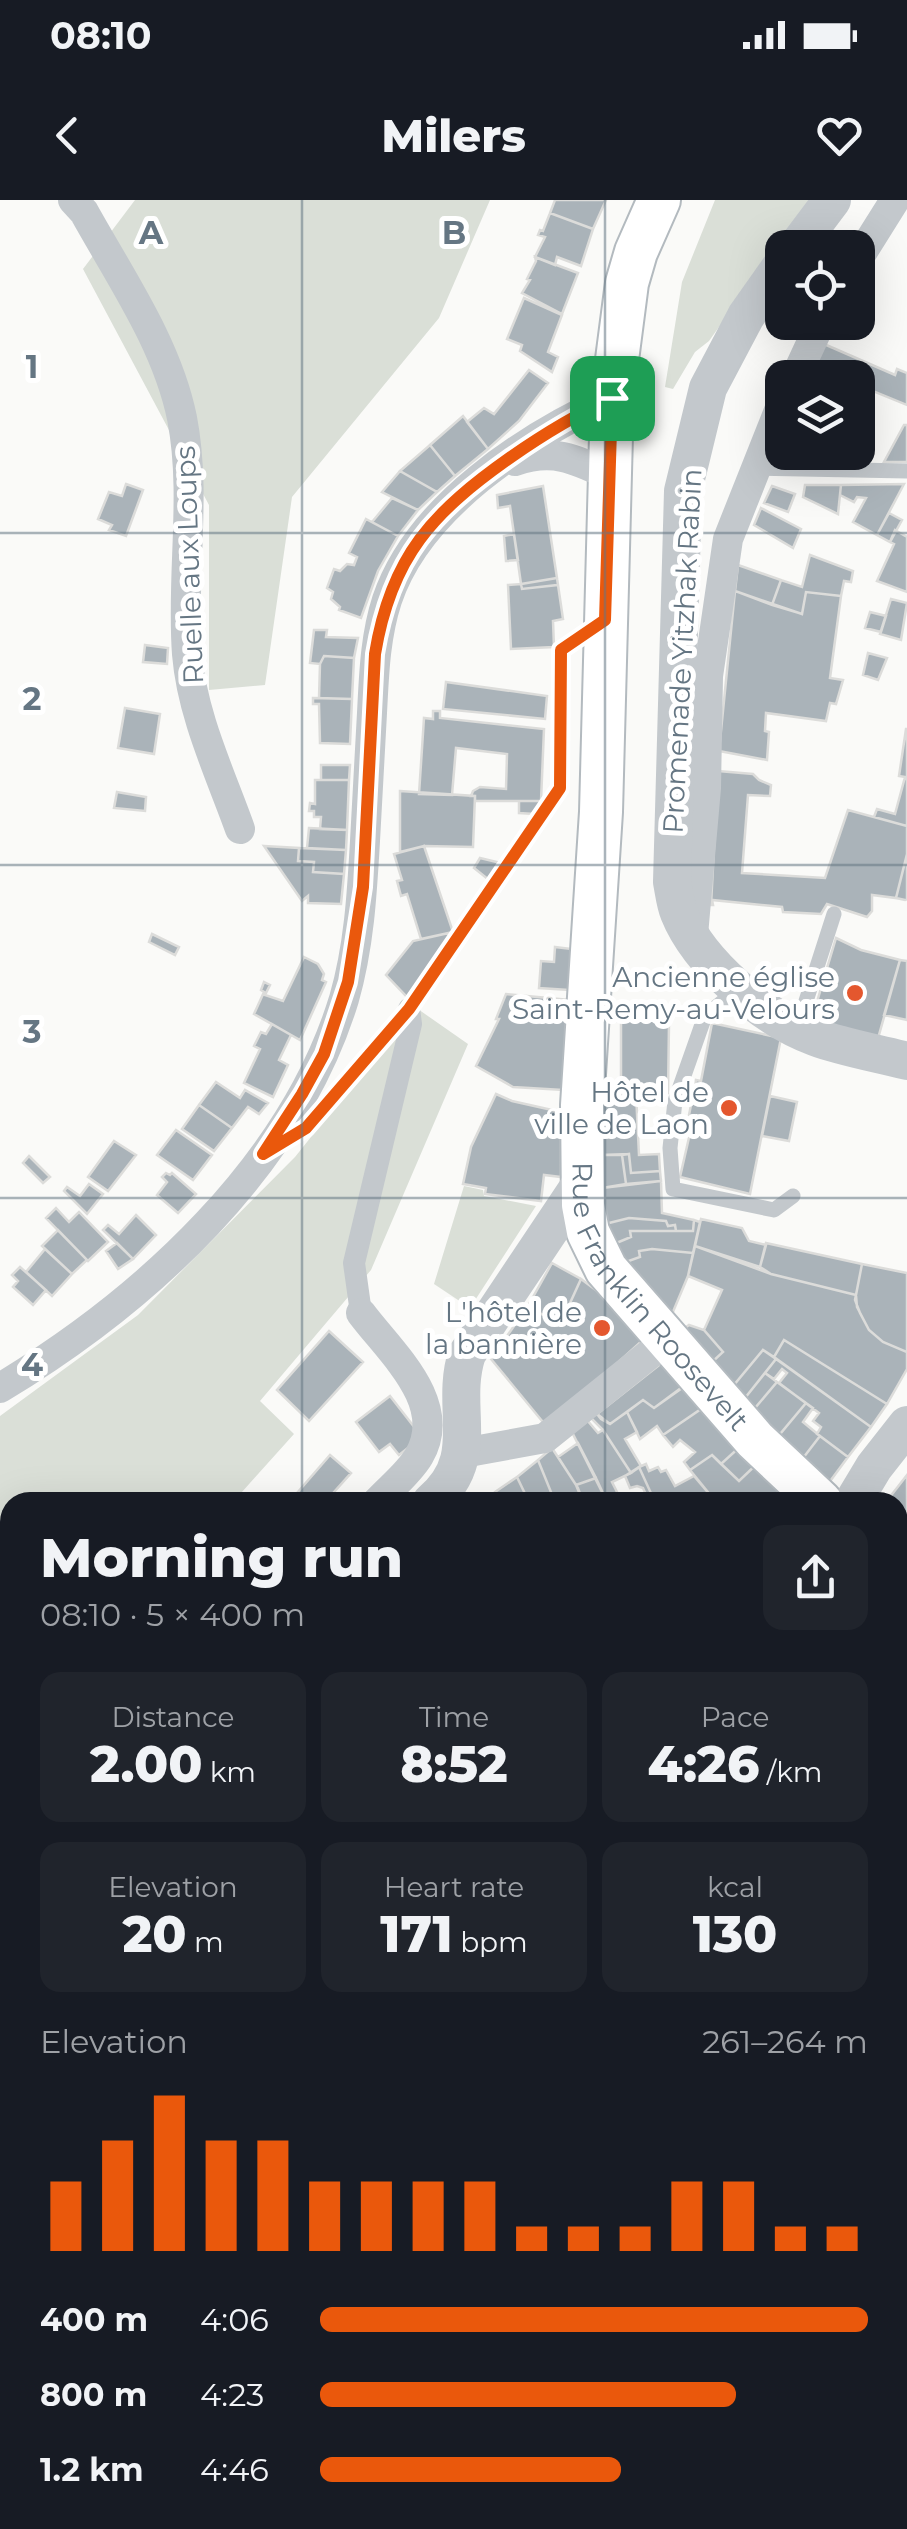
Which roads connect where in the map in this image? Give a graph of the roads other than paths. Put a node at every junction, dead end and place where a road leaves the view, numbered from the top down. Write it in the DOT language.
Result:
graph roads {
  1 [pos="74,200"];
  2 [pos="659,200"];
  3 [pos="832,200"];
  4 [pos="895,200"];
  5 [pos="810,230"];
  6 [pos="875,232"];
  7 [pos="765,289"];
  8 [pos="612,398"];
  9 [pos="765,444"];
  10 [pos="498,466"];
  11 [pos="755,468"];
  12 [pos="907,471"];
  13 [pos="609,475"];
  14 [pos="605,620"];
  15 [pos="240,829"];
  16 [pos="834,914"];
  17 [pos="693,935"];
  18 [pos="738,989"];
  19 [pos="409,1009"];
  20 [pos="797,1029"];
  21 [pos="907,1060"];
  22 [pos="263,1154"];
  23 [pos="582,1182"];
  24 [pos="793,1196"];
  25 [pos="360,1313"];
  26 [pos="666,1340"];
  27 [pos="0,1388"];
  28 [pos="907,1425"];
  29 [pos="463,1453"];
  30 [pos="386,1492"];
  31 [pos="441,1492"];
  32 [pos="810,1492"];
  33 [pos="859,1492"];
  1 -- 15 [label="street, Ruelle aux Loups"];
  2 -- 8 [label="main road, Rue Franklin Roosevelt"];
  3 -- 5 [label="street"];
  4 -- 6 [label="street"];
  7 -- 17 [label="street, Promenade Yitzhak Rabin"];
  8 -- 10 [label="street"];
  8 -- 13 [label="main road, Rue Franklin Roosevelt"];
  9 -- 11 [label="street"];
  10 -- 13 [label="street"];
  10 -- 22 [label="street"];
  11 -- 12 [label="lane"];
  11 -- 17 [label="street"];
  13 -- 14 [label="main road, Rue Franklin Roosevelt"];
  14 -- 19 [label="lane"];
  14 -- 23 [label="main road, Rue Franklin Roosevelt"];
  16 -- 20 [label="lane"];
  17 -- 18 [label="street, Promenade Yitzhak Rabin"];
  18 -- 20 [label="street, Promenade Yitzhak Rabin"];
  18 -- 24 [label="lane"];
  19 -- 22 [label="lane"];
  19 -- 25 [label="street"];
  20 -- 21 [label="street, Promenade Yitzhak Rabin"];
  22 -- 27 [label="street"];
  23 -- 26 [label="main road, Rue Franklin Roosevelt"];
  23 -- 29 [label="street"];
  25 -- 30 [label="street"];
  26 -- 29 [label="street"];
  26 -- 32 [label="main road, Rue Franklin Roosevelt"];
  28 -- 33 [label="street"];
  29 -- 31 [label="street"];
}
